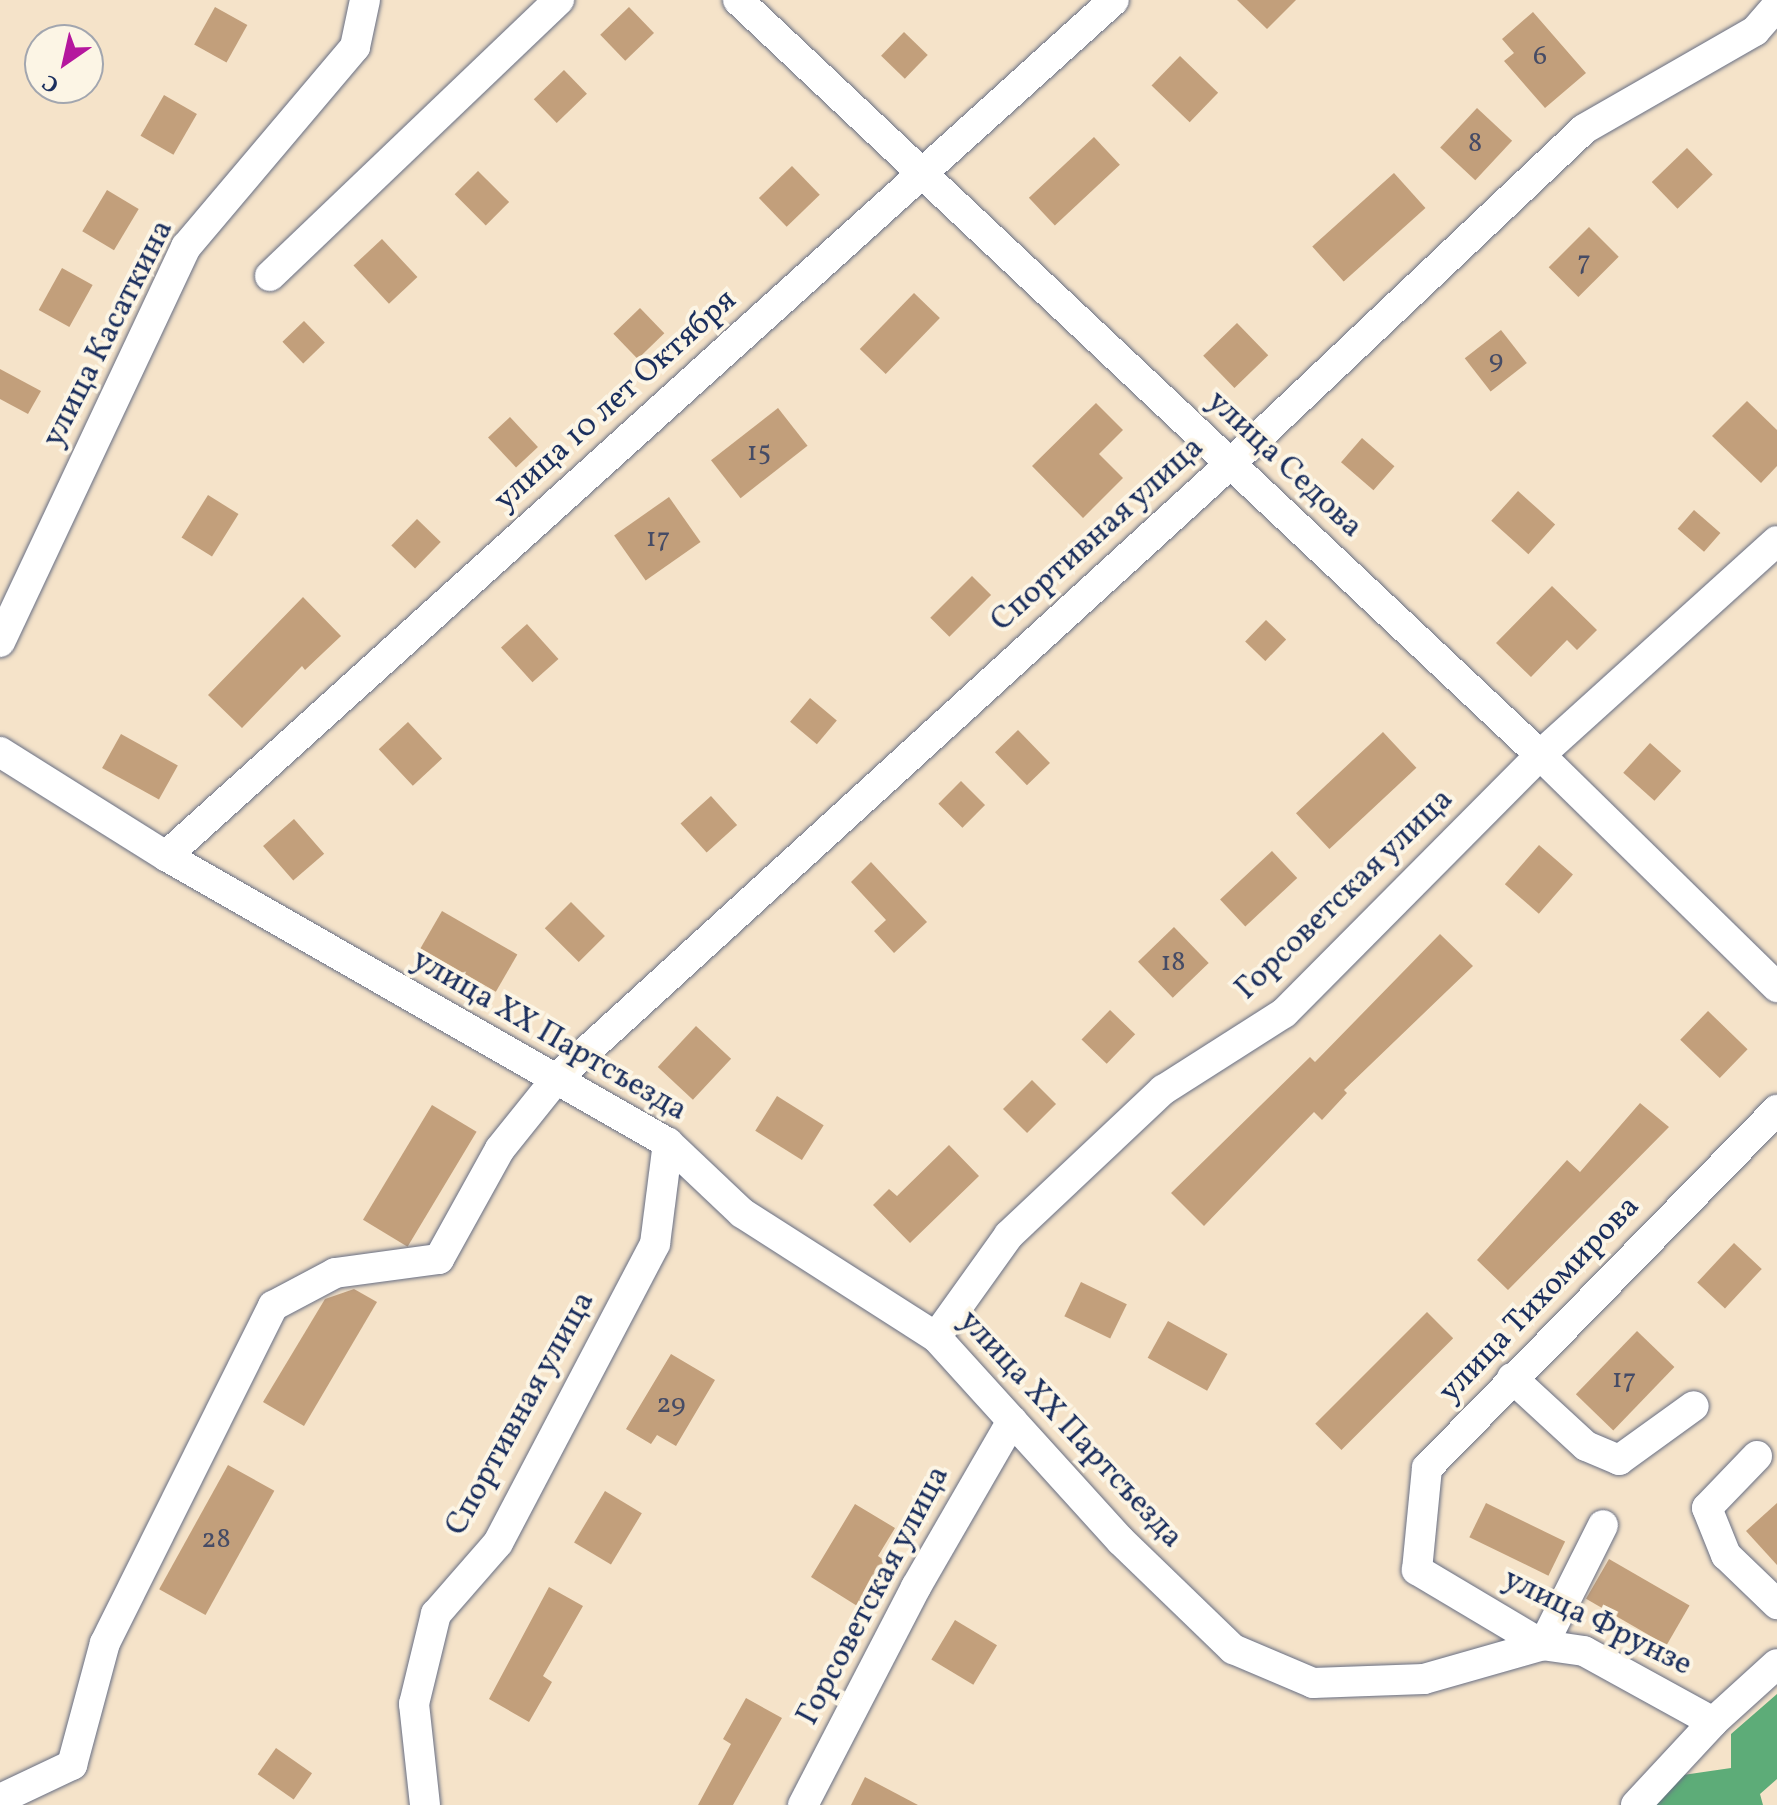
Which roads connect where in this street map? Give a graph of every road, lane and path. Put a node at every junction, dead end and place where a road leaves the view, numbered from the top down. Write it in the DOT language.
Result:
graph roads {
  1 [pos="365,0"];
  2 [pos="559,0"];
  3 [pos="738,0"];
  4 [pos="1114,0"];
  5 [pos="1777,6"];
  6 [pos="921,174"];
  7 [pos="270,276"];
  8 [pos="1230,464"];
  9 [pos="1777,541"];
  10 [pos="0,642"];
  11 [pos="0,752"];
  12 [pos="1540,755"];
  13 [pos="166,856"];
  14 [pos="1777,987"];
  15 [pos="556,1079"];
  16 [pos="1777,1110"];
  17 [pos="668,1143"];
  18 [pos="936,1337"];
  19 [pos="1512,1378"];
  20 [pos="1694,1406"];
  21 [pos="1012,1421"];
  22 [pos="1757,1456"];
  23 [pos="1603,1525"];
  24 [pos="1417,1570"];
  25 [pos="1777,1604"];
  26 [pos="1543,1645"];
  27 [pos="1777,1664"];
  28 [pos="1713,1722"];
  29 [pos="0,1799"];
  30 [pos="425,1805"];
  31 [pos="803,1805"];
  32 [pos="1636,1805"];
  1 -- 10 [label="street, улица Касаткина"];
  2 -- 7 [label="street"];
  3 -- 6 [label="street, улица Седова"];
  4 -- 6 [label="street, улица 10 лет Октября"];
  5 -- 8 [label="street, Спортивная улица"];
  6 -- 8 [label="street, улица Седова"];
  6 -- 13 [label="street, улица 10 лет Октября"];
  8 -- 12 [label="street, улица Седова"];
  8 -- 15 [label="street, Спортивная улица"];
  9 -- 12 [label="street, Горсоветская улица"];
  11 -- 13 [label="street, улица XX Партсъезда"];
  12 -- 14 [label="street, улица Седова"];
  12 -- 18 [label="street, Горсоветская улица"];
  13 -- 15 [label="street, улица XX Партсъезда"];
  15 -- 17 [label="street, улица XX Партсъезда"];
  15 -- 29 [label="street, Спортивная улица"];
  16 -- 19 [label="street, улица Тихомирова"];
  17 -- 18 [label="street, улица XX Партсъезда"];
  17 -- 30 [label="street, Спортивная улица"];
  18 -- 21 [label="street, улица XX Партсъезда"];
  19 -- 20 [label="street"];
  19 -- 24 [label="street, улица Тихомирова"];
  21 -- 26 [label="street, улица XX Партсъезда"];
  21 -- 31 [label="street, Горсоветская улица"];
  22 -- 25 [label="street"];
  23 -- 26 [label="street"];
  24 -- 26 [label="street, улица Фрунзе"];
  26 -- 28 [label="street, улица Фрунзе"];
  27 -- 28 [label="street"];
  28 -- 32 [label="street"];
}
